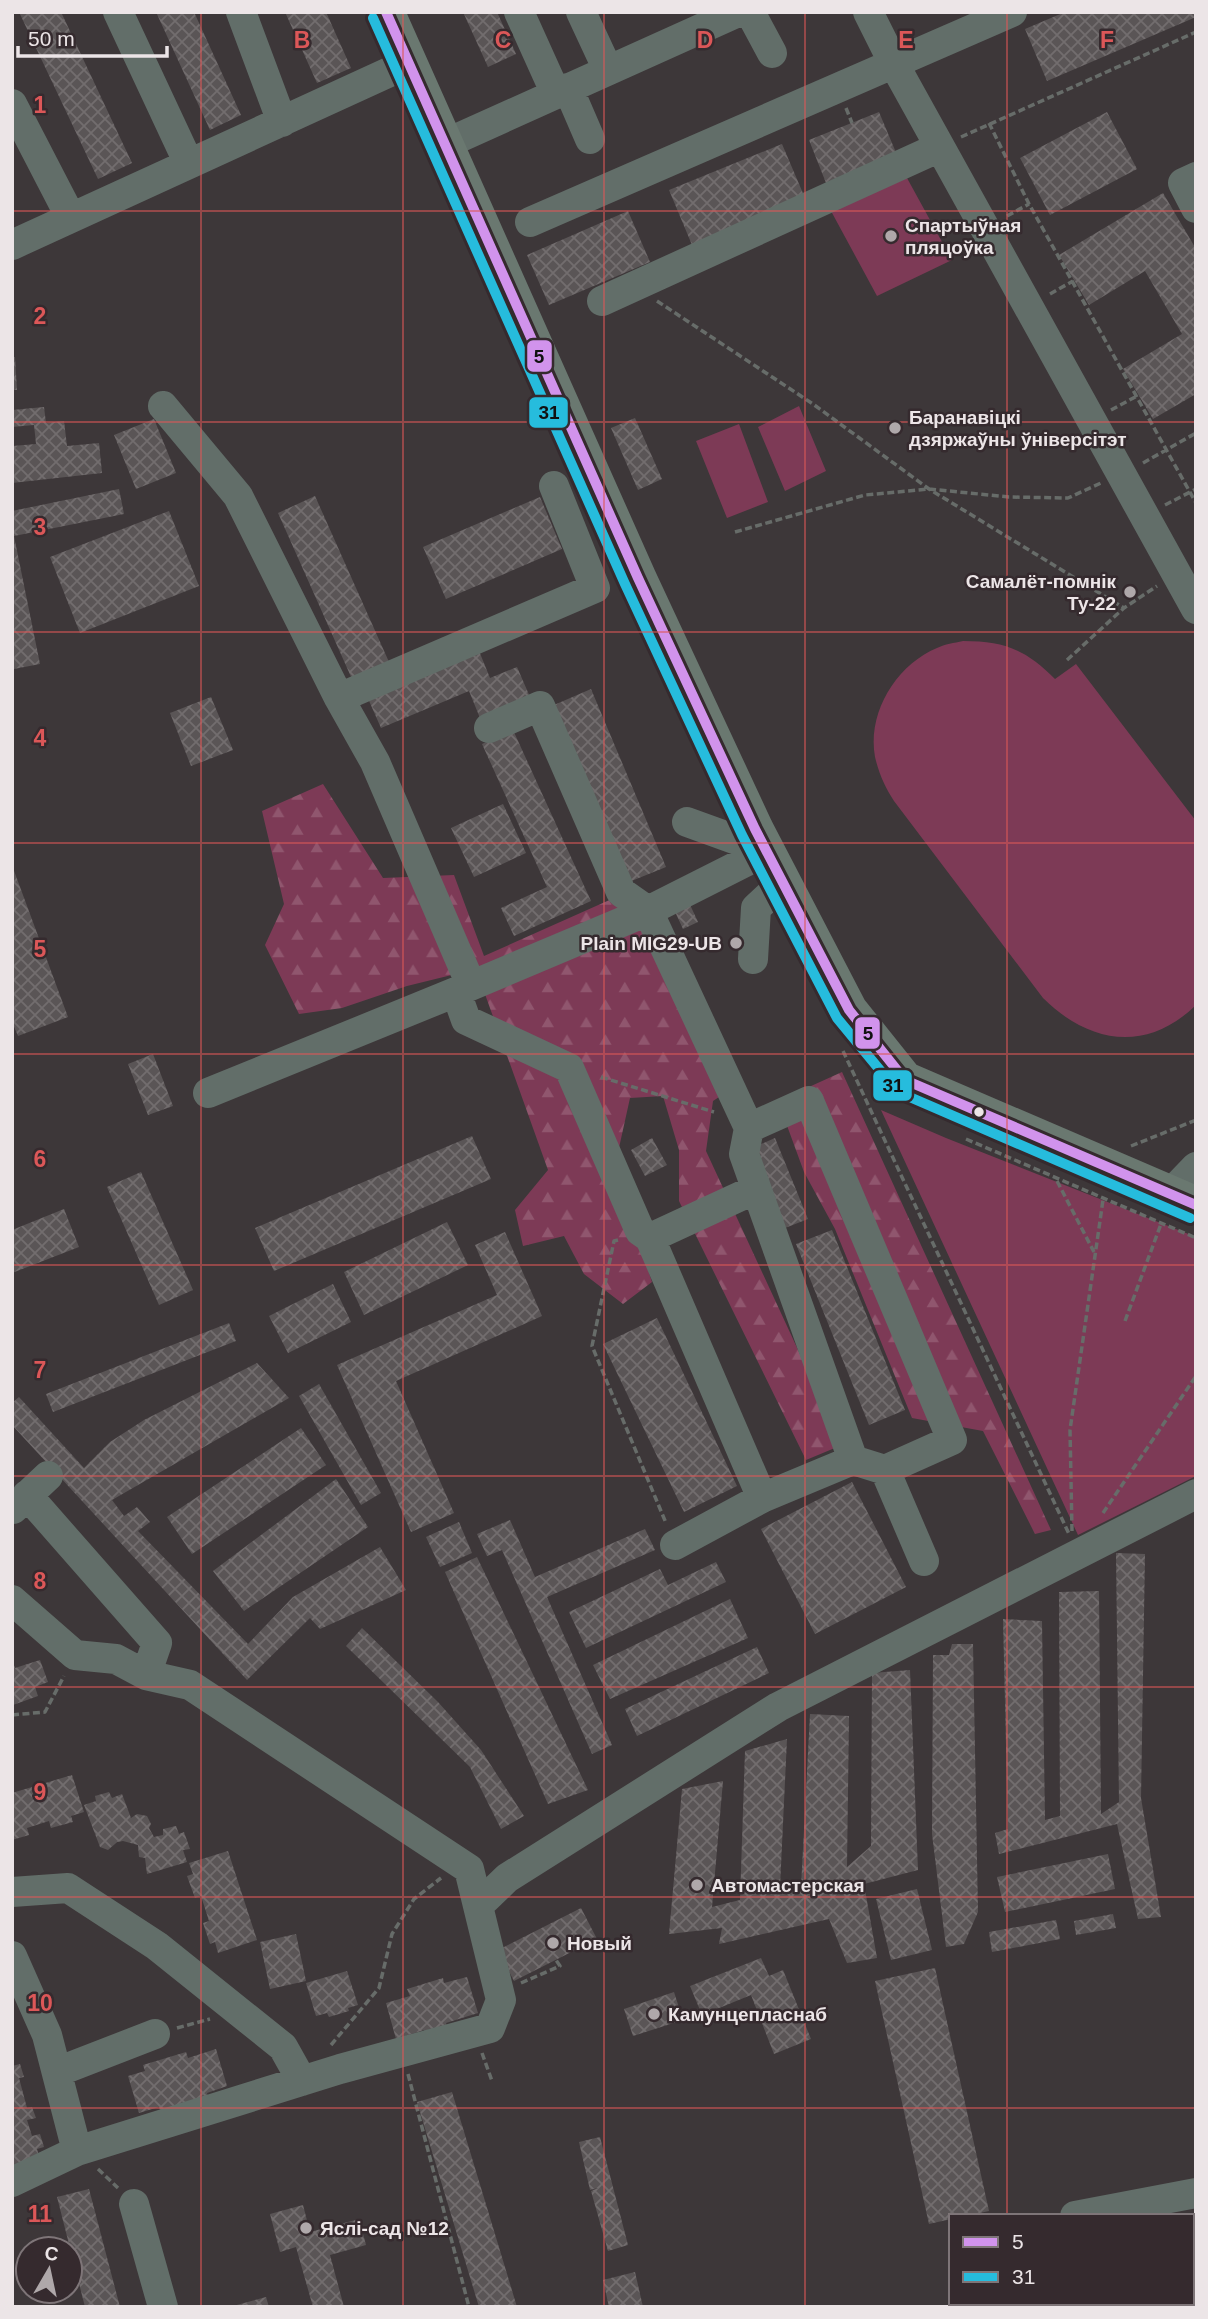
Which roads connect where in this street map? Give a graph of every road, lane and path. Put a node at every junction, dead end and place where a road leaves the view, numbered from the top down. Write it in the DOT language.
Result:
graph roads {
  1 [pos="118,12"];
  2 [pos="241,12"];
  3 [pos="387,12"];
  4 [pos="519,12"];
  5 [pos="581,12"];
  6 [pos="738,12"];
  7 [pos="750,12"];
  8 [pos="868,12"];
  9 [pos="1012,12"];
  10 [pos="1196,32"];
  11 [pos="772,53"];
  12 [pos="409,63"];
  13 [pos="894,64"];
  14 [pos="608,70"];
  15 [pos="562,91"];
  16 [pos="12,104"];
  17 [pos="282,122"];
  18 [pos="989,123"];
  19 [pos="590,139"];
  20 [pos="445,144"];
  21 [pos="940,147"];
  22 [pos="189,164"];
  23 [pos="1196,177"];
  24 [pos="1196,208"];
  25 [pos="71,218"];
  26 [pos="530,222"];
  27 [pos="12,245"];
  28 [pos="635,286"];
  29 [pos="602,301"];
  30 [pos="163,406"];
  31 [pos="1196,433"];
  32 [pos="1167,450"];
  33 [pos="1122,475"];
  34 [pos="554,486"];
  35 [pos="929,489"];
  36 [pos="1196,489"];
  37 [pos="1190,492"];
  38 [pos="1196,503"];
  39 [pos="1144,516"];
  40 [pos="735,532"];
  41 [pos="1176,573"];
  42 [pos="1124,608"];
  43 [pos="1196,608"];
  44 [pos="1067,660"];
  45 [pos="339,698"];
  46 [pos="489,728"];
  47 [pos="687,822"];
  48 [pos="775,866"];
  49 [pos="648,911"];
  50 [pos="753,958"];
  51 [pos="463,988"];
  52 [pos="569,1068"];
  53 [pos="859,1069"];
  54 [pos="208,1094"];
  55 [pos="1196,1120"];
  56 [pos="747,1124"];
  57 [pos="956,1134"];
  58 [pos="1142,1152"];
  59 [pos="1196,1167"];
  60 [pos="1056,1179"];
  61 [pos="756,1189"];
  62 [pos="1103,1200"];
  63 [pos="1175,1207"];
  64 [pos="645,1234"];
  65 [pos="1196,1238"];
  66 [pos="1095,1253"];
  67 [pos="1125,1321"];
  68 [pos="1196,1376"];
  69 [pos="853,1460"];
  70 [pos="885,1470"];
  71 [pos="29,1494"];
  72 [pos="1196,1494"];
  73 [pos="762,1498"];
  74 [pos="1098,1517"];
  75 [pos="675,1545"];
  76 [pos="924,1561"];
  77 [pos="12,1601"];
  78 [pos="75,1655"];
  79 [pos="146,1675"];
  80 [pos="12,1716"];
  81 [pos="468,1869"];
  82 [pos="12,1892"];
  83 [pos="478,1906"];
  84 [pos="12,1956"];
  85 [pos="556,1960"];
  86 [pos="499,1991"];
  87 [pos="239,2012"];
  88 [pos="155,2034"];
  89 [pos="328,2049"];
  90 [pos="402,2052"];
  91 [pos="57,2072"];
  92 [pos="302,2081"];
  93 [pos="78,2151"];
  94 [pos="12,2182"];
  95 [pos="1196,2193"];
  96 [pos="134,2204"];
  97 [pos="1086,2214"];
  98 [pos="163,2307"];
  99 [pos="469,2307"];
  1 -- 22 [label="street"];
  2 -- 17 [label="street"];
  3 -- 12 [label="main road"];
  4 -- 15 [label="street"];
  5 -- 14 [label="street"];
  6 -- 14 [label="street"];
  7 -- 11 [label="street"];
  8 -- 13 [label="street"];
  9 -- 13 [label="street"];
  10 -- 18 [label="path"];
  12 -- 17 [label="street"];
  12 -- 20 [label="main road"];
  13 -- 21 [label="street"];
  13 -- 26 [label="street"];
  14 -- 15 [label="street"];
  15 -- 19 [label="street"];
  15 -- 20 [label="street"];
  16 -- 25 [label="street"];
  17 -- 22 [label="street"];
  18 -- 21 [label="path"];
  18 -- 32 [label="path"];
  20 -- 48 [label="main road"];
  21 -- 28 [label="street"];
  21 -- 33 [label="street"];
  22 -- 25 [label="street"];
  23 -- 24 [label="street"];
  25 -- 27 [label="street"];
  28 -- 29 [label="street"];
  28 -- 35 [label="path"];
  30 -- 45 [label="street"];
  31 -- 32 [label="path"];
  32 -- 33 [label="path"];
  32 -- 37 [label="path"];
  33 -- 35 [label="path"];
  33 -- 39 [label="street"];
  34 -- 45 [label="street"];
  35 -- 40 [label="path"];
  35 -- 42 [label="path"];
  36 -- 37 [label="path"];
  37 -- 38 [label="path"];
  37 -- 39 [label="path"];
  39 -- 41 [label="street"];
  41 -- 42 [label="path"];
  41 -- 43 [label="street"];
  42 -- 44 [label="path"];
  45 -- 51 [label="street"];
  46 -- 49 [label="street"];
  47 -- 48 [label="street"];
  48 -- 49 [label="street"];
  48 -- 50 [label="street"];
  48 -- 63 [label="main road"];
  49 -- 51 [label="street"];
  49 -- 56 [label="street"];
  51 -- 52 [label="street"];
  51 -- 54 [label="street"];
  52 -- 56 [label="path"];
  52 -- 64 [label="street"];
  53 -- 66 [label="path"];
  55 -- 58 [label="path"];
  56 -- 61 [label="street"];
  56 -- 70 [label="street"];
  57 -- 60 [label="path"];
  59 -- 63 [label="street"];
  60 -- 62 [label="path"];
  60 -- 66 [label="path"];
  61 -- 64 [label="street"];
  61 -- 69 [label="street"];
  62 -- 63 [label="path"];
  62 -- 66 [label="path"];
  63 -- 65 [label="path"];
  63 -- 67 [label="path"];
  64 -- 73 [label="street"];
  64 -- 75 [label="path"];
  68 -- 74 [label="path"];
  69 -- 70 [label="street"];
  69 -- 73 [label="street"];
  70 -- 76 [label="street"];
  71 -- 79 [label="street"];
  72 -- 83 [label="street"];
  73 -- 75 [label="street"];
  77 -- 78 [label="street"];
  78 -- 79 [label="street"];
  78 -- 80 [label="path"];
  79 -- 81 [label="street"];
  81 -- 83 [label="street"];
  81 -- 89 [label="path"];
  82 -- 87 [label="street"];
  83 -- 86 [label="street"];
  84 -- 91 [label="street"];
  85 -- 86 [label="path"];
  86 -- 90 [label="street"];
  87 -- 88 [label="path"];
  87 -- 92 [label="street"];
  88 -- 91 [label="street"];
  90 -- 92 [label="street"];
  90 -- 99 [label="path"];
  91 -- 93 [label="street"];
  92 -- 93 [label="street"];
  93 -- 94 [label="street"];
  93 -- 96 [label="path"];
  95 -- 97 [label="street"];
  96 -- 98 [label="street"];
}
